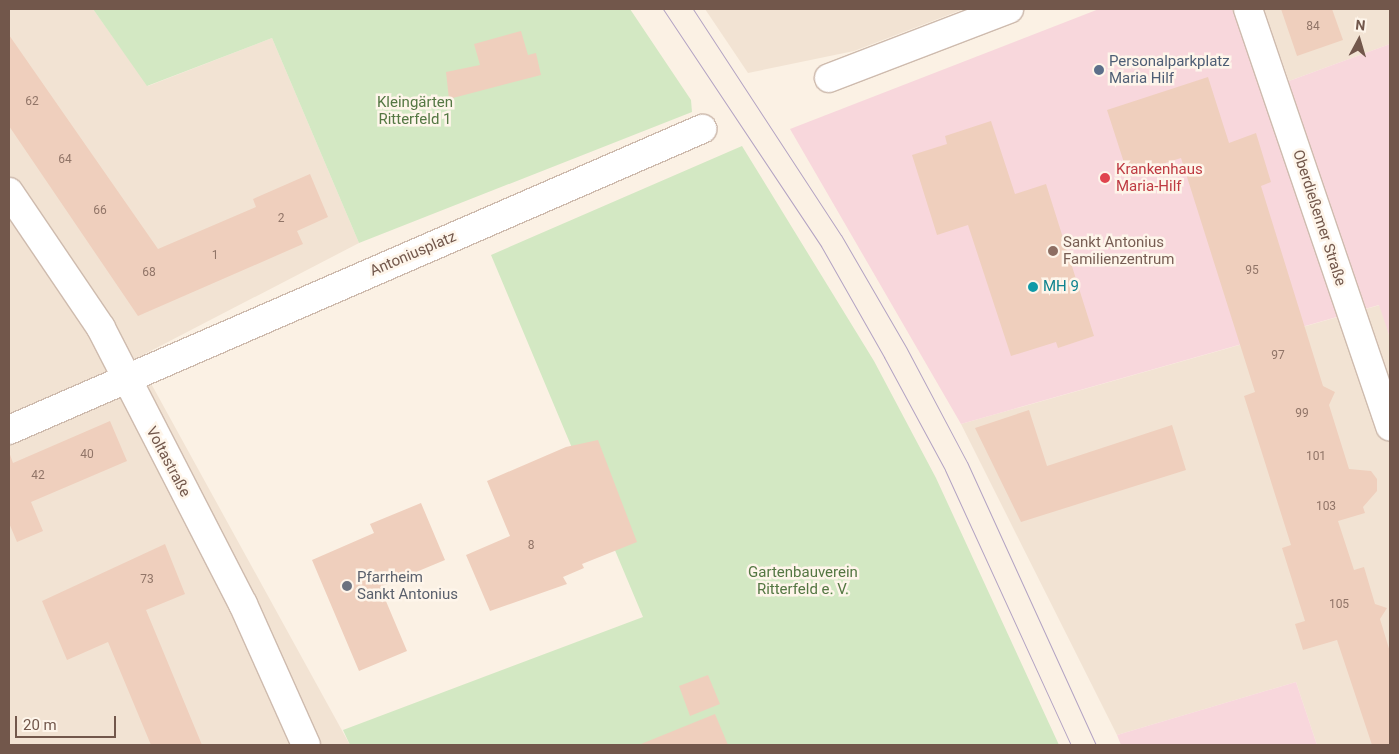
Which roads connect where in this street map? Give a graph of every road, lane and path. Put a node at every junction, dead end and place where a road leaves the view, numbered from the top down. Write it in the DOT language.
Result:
graph roads {
  1 [pos="1009,9"];
  2 [pos="1248,9"];
  3 [pos="829,78"];
  4 [pos="702,129"];
  5 [pos="9,192"];
  6 [pos="124,379"];
  7 [pos="1390,427"];
  8 [pos="9,430"];
  9 [pos="306,745"];
  1 -- 3 [label="street"];
  2 -- 7 [label="street, Oberdießemer Straße"];
  4 -- 6 [label="street, Antoniusplatz"];
  5 -- 6 [label="street, Voltastraße"];
  6 -- 8 [label="street, Antoniusplatz"];
  6 -- 9 [label="street, Voltastraße"];
}
